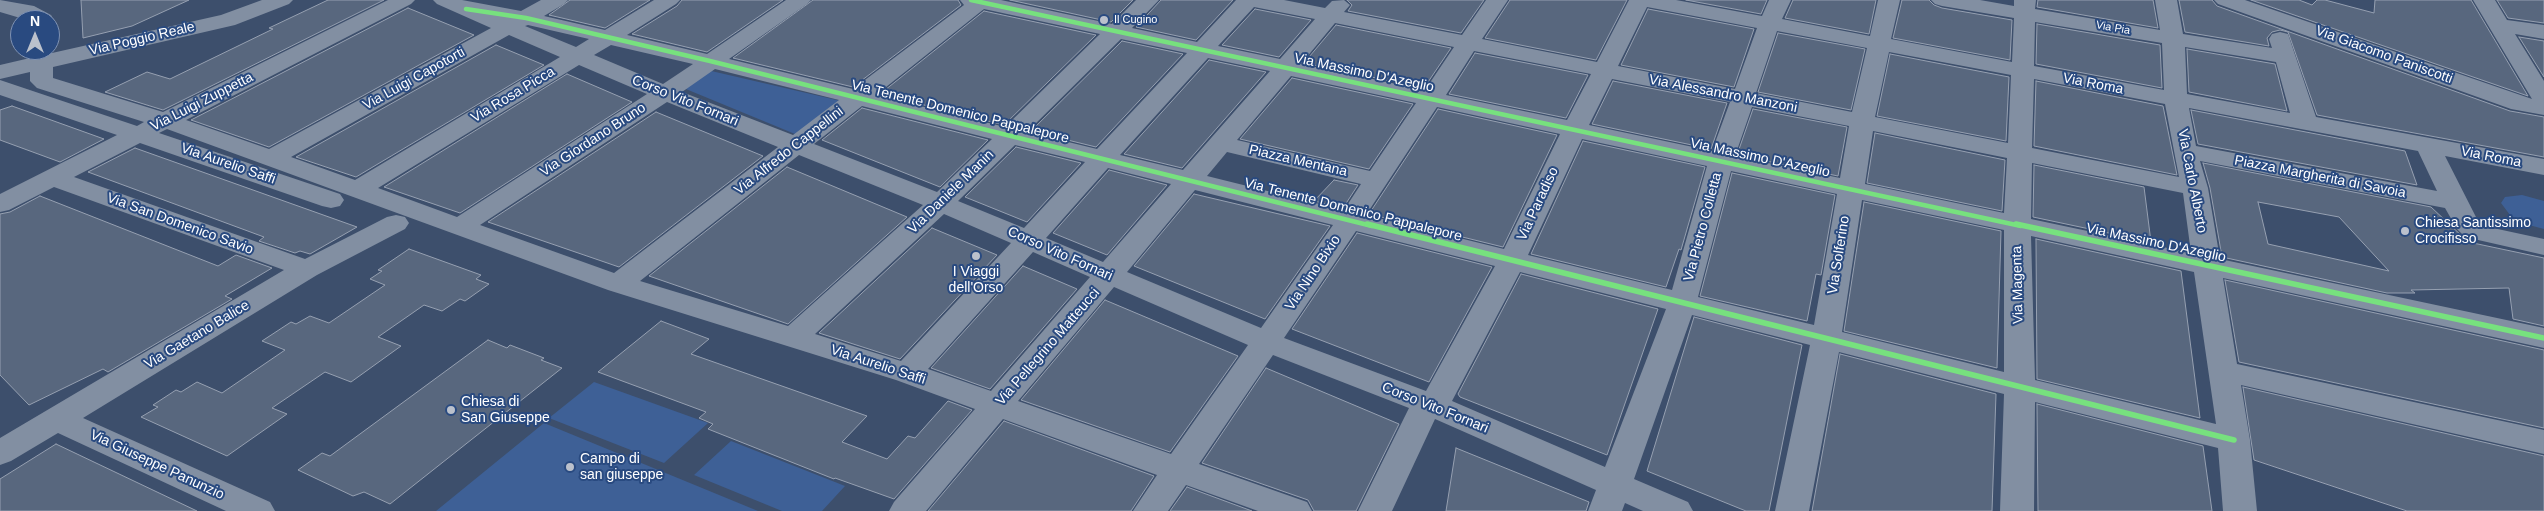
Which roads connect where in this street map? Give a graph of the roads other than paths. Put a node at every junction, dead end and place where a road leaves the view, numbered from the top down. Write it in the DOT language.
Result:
graph roads {
  1 [pos="282,0"];
  2 [pos="404,0"];
  3 [pos="557,0"];
  4 [pos="669,0"];
  5 [pos="800,0"];
  6 [pos="1148,0"];
  7 [pos="1250,0"];
  8 [pos="1497,0"];
  9 [pos="1641,0"];
  10 [pos="1889,0"];
  11 [pos="1942,0"];
  12 [pos="2166,0"];
  13 [pos="2225,0"];
  14 [pos="2484,0"];
  15 [pos="978,1"];
  16 [pos="455,4"];
  17 [pos="0,6"];
  18 [pos="2025,7"];
  19 [pos="1336,8"];
  20 [pos="21,10"];
  21 [pos="1774,12"];
  22 [pos="2274,16"];
  23 [pos="518,22"];
  24 [pos="2499,25"];
  25 [pos="1115,31"];
  26 [pos="2544,32"];
  27 [pos="608,37"];
  28 [pos="2173,39"];
  29 [pos="1470,43"];
  30 [pos="1879,44"];
  31 [pos="1203,50"];
  32 [pos="60,52"];
  33 [pos="577,56"];
  34 [pos="2284,58"];
  35 [pos="31,60"];
  36 [pos="41,60"];
  37 [pos="710,62"];
  38 [pos="1284,67"];
  39 [pos="1604,70"];
  40 [pos="2023,70"];
  41 [pos="0,72"];
  42 [pos="0,87"];
  43 [pos="665,93"];
  44 [pos="857,98"];
  45 [pos="1743,98"];
  46 [pos="1431,99"];
  47 [pos="2176,100"];
  48 [pos="2544,100"];
  49 [pos="2544,108"];
  50 [pos="166,121"];
  51 [pos="1862,122"];
  52 [pos="2305,122"];
  53 [pos="1574,130"];
  54 [pos="139,134"];
  55 [pos="1009,136"];
  56 [pos="1219,143"];
  57 [pos="795,145"];
  58 [pos="2427,145"];
  59 [pos="2185,151"];
  60 [pos="2020,153"];
  61 [pos="271,158"];
  62 [pos="1104,160"];
  63 [pos="1721,162"];
  64 [pos="2544,167"];
  65 [pos="53,178"];
  66 [pos="1187,180"];
  67 [pos="1376,180"];
  68 [pos="2195,188"];
  69 [pos="1850,189"];
  70 [pos="357,190"];
  71 [pos="2455,202"];
  72 [pos="941,203"];
  73 [pos="0,204"];
  74 [pos="1350,220"];
  75 [pos="396,223"];
  76 [pos="2017,225"];
  77 [pos="459,227"];
  78 [pos="1029,240"];
  79 [pos="2544,247"];
  80 [pos="1511,262"];
  81 [pos="2207,266"];
  82 [pos="307,270"];
  83 [pos="1109,276"];
  84 [pos="618,284"];
  85 [pos="1682,304"];
  86 [pos="793,338"];
  87 [pos="2544,338"];
  88 [pos="1826,341"];
  89 [pos="1267,342"];
  90 [pos="2224,371"];
  91 [pos="907,373"];
  92 [pos="2020,388"];
  93 [pos="998,405"];
  94 [pos="1431,405"];
  95 [pos="57,419"];
  96 [pos="2234,440"];
  97 [pos="2544,442"];
  98 [pos="5,443"];
  99 [pos="1177,470"];
  100 [pos="1609,498"];
  101 [pos="258,511"];
  102 [pos="906,511"];
  103 [pos="1150,511"];
  104 [pos="1295,511"];
  105 [pos="1374,511"];
  106 [pos="1676,511"];
  107 [pos="1792,511"];
  108 [pos="2017,511"];
  109 [pos="2240,511"];
  1 -- 32 [label="street, Via Poggio Reale"];
  2 -- 50 [label="street, Via Luigi Zuppetta"];
  3 -- 23 [label="street, Via Luigi Capotorti"];
  4 -- 27 [label="street, Via Rosa Picca"];
  5 -- 37 [label="street, Via Giordano Bruno"];
  6 -- 25 [label="street, Via Daniele Manin"];
  7 -- 19 [label="street, Via Alessandro Manzoni"];
  7 -- 31 [label="street"];
  8 -- 29 [label="street, Via Nino Bixio"];
  9 -- 21 [label="street, Via Roma"];
  9 -- 39 [label="street, Via Paradiso"];
  10 -- 30 [label="street, Via Solferino"];
  11 -- 18 [label="street, Via Pia"];
  12 -- 28 [label="street, Via Carlo Alberto"];
  13 -- 22 [label="street, Via Giacomo Paniscotti"];
  14 -- 24 [label="street"];
  15 -- 25 [label="street, Via Massimo D'Azeglio"];
  15 -- 44 [label="street, Via Alfredo Cappellini"];
  16 -- 23 [label="street, Corso Vito Fornari"];
  17 -- 20 [label="street"];
  18 -- 28 [label="street, Via Pia"];
  18 -- 40 [label="street, Via Magenta"];
  19 -- 29 [label="street, Via Alessandro Manzoni"];
  19 -- 38 [label="street, Via Pellegrino Matteucci"];
  21 -- 30 [label="street, Via Roma"];
  21 -- 45 [label="street, Via Pietro Colletta"];
  22 -- 34 [label="street"];
  22 -- 49 [label="street, Via Giacomo Paniscotti"];
  23 -- 27 [label="street, Via Tenente Domenico Pappalepore"];
  23 -- 33 [label="street, Corso Vito Fornari"];
  23 -- 61 [label="street, Via Luigi Capotorti"];
  24 -- 26 [label="street"];
  24 -- 48 [label="street"];
  25 -- 31 [label="street, Via Massimo D'Azeglio"];
  25 -- 55 [label="street, Via Daniele Manin"];
  27 -- 33 [label="street, Via Rosa Picca"];
  27 -- 37 [label="street, Via Tenente Domenico Pappalepore"];
  28 -- 34 [label="street, Via Pia"];
  28 -- 47 [label="street, Via Carlo Alberto"];
  29 -- 39 [label="street, Via Alessandro Manzoni"];
  29 -- 46 [label="street, Via Nino Bixio"];
  30 -- 40 [label="street, Via Roma"];
  30 -- 51 [label="street, Via Solferino"];
  31 -- 38 [label="street, Via Massimo D'Azeglio"];
  31 -- 62 [label="street"];
  33 -- 43 [label="street, Corso Vito Fornari"];
  33 -- 70 [label="street, Via Rosa Picca"];
  34 -- 52 [label="street"];
  35 -- 41 [label="street, Via Poggio Reale"];
  36 -- 50 [label="street, Via Aurelio Saffi"];
  37 -- 43 [label="street, Via Giordano Bruno"];
  37 -- 44 [label="street, Via Tenente Domenico Pappalepore"];
  38 -- 46 [label="street, Via Massimo D'Azeglio"];
  38 -- 56 [label="street, Via Pellegrino Matteucci"];
  39 -- 45 [label="street, Via Alessandro Manzoni"];
  39 -- 53 [label="street, Via Paradiso"];
  40 -- 47 [label="street, Via Roma"];
  40 -- 60 [label="street, Via Magenta"];
  42 -- 54 [label="street, Via Aurelio Saffi"];
  43 -- 57 [label="street, Corso Vito Fornari"];
  43 -- 77 [label="street, Via Giordano Bruno"];
  44 -- 55 [label="street, Via Tenente Domenico Pappalepore"];
  44 -- 57 [label="street, Via Alfredo Cappellini"];
  45 -- 51 [label="street, Via Alessandro Manzoni"];
  45 -- 63 [label="street, Via Pietro Colletta"];
  46 -- 53 [label="street, Via Massimo D'Azeglio"];
  46 -- 67 [label="street, Via Nino Bixio"];
  47 -- 52 [label="street, Via Roma"];
  47 -- 59 [label="street, Via Carlo Alberto"];
  50 -- 54 [label="street, Via Luigi Zuppetta"];
  50 -- 61 [label="street, Via Aurelio Saffi"];
  51 -- 60 [label="street, Via Alessandro Manzoni"];
  51 -- 69 [label="street, Via Solferino"];
  52 -- 58 [label="street, Via Roma"];
  53 -- 63 [label="street, Via Massimo D'Azeglio"];
  53 -- 80 [label="street, Via Paradiso"];
  54 -- 65 [label="street, Via Luigi Zuppetta"];
  54 -- 75 [label="street, Via Aurelio Saffi"];
  55 -- 62 [label="street, Via Tenente Domenico Pappalepore"];
  55 -- 72 [label="street, Via Daniele Manin"];
  56 -- 66 [label="street, Via Pellegrino Matteucci"];
  56 -- 67 [label="street, Piazza Mentana"];
  57 -- 72 [label="street, Corso Vito Fornari"];
  57 -- 84 [label="street, Via Alfredo Cappellini"];
  58 -- 64 [label="street, Via Roma"];
  58 -- 71 [label="street"];
  59 -- 68 [label="street, Via Carlo Alberto"];
  59 -- 71 [label="street, Piazza Margherita di Savoia"];
  60 -- 68 [label="street, Via Alessandro Manzoni"];
  60 -- 76 [label="street, Via Magenta"];
  61 -- 70 [label="street, Via Aurelio Saffi"];
  62 -- 66 [label="street, Via Tenente Domenico Pappalepore"];
  62 -- 78 [label="street"];
  63 -- 69 [label="street, Via Massimo D'Azeglio"];
  63 -- 85 [label="street, Via Pietro Colletta"];
  65 -- 73 [label="street, Via Luigi Zuppetta"];
  65 -- 82 [label="street, Via San Domenico Savio"];
  66 -- 74 [label="street, Via Tenente Domenico Pappalepore"];
  66 -- 83 [label="street, Via Pellegrino Matteucci"];
  67 -- 74 [label="street, Via Nino Bixio"];
  68 -- 81 [label="street, Via Carlo Alberto"];
  69 -- 76 [label="street, Via Massimo D'Azeglio"];
  69 -- 88 [label="street, Via Solferino"];
  70 -- 77 [label="street, Via Aurelio Saffi"];
  71 -- 79 [label="street"];
  72 -- 78 [label="street, Corso Vito Fornari"];
  72 -- 86 [label="street, Via Daniele Manin"];
  74 -- 80 [label="street, Via Tenente Domenico Pappalepore"];
  74 -- 89 [label="street, Via Nino Bixio"];
  75 -- 77 [label="street, Via Aurelio Saffi"];
  75 -- 82 [label="street, Via Gaetano Balice"];
  76 -- 81 [label="street, Via Massimo D'Azeglio"];
  76 -- 92 [label="street, Via Magenta"];
  77 -- 84 [label="street, Via Aurelio Saffi"];
  78 -- 83 [label="street, Corso Vito Fornari"];
  78 -- 91 [label="street"];
  80 -- 85 [label="street, Via Tenente Domenico Pappalepore"];
  80 -- 94 [label="street, Via Paradiso"];
  81 -- 87 [label="street, Via Massimo D'Azeglio"];
  81 -- 90 [label="street, Via Carlo Alberto"];
  82 -- 95 [label="street, Via Gaetano Balice"];
  83 -- 89 [label="street, Corso Vito Fornari"];
  83 -- 93 [label="street, Via Pellegrino Matteucci"];
  84 -- 86 [label="street, Via Aurelio Saffi"];
  85 -- 88 [label="street, Via Tenente Domenico Pappalepore"];
  85 -- 100 [label="street, Via Pietro Colletta"];
  86 -- 91 [label="street, Via Aurelio Saffi"];
  88 -- 92 [label="street, Via Tenente Domenico Pappalepore"];
  88 -- 107 [label="street, Via Solferino"];
  89 -- 94 [label="street, Corso Vito Fornari"];
  89 -- 99 [label="street, Via Nino Bixio"];
  90 -- 96 [label="street, Via Carlo Alberto"];
  90 -- 97 [label="street"];
  91 -- 93 [label="street, Via Aurelio Saffi"];
  92 -- 96 [label="street, Via Tenente Domenico Pappalepore"];
  92 -- 108 [label="street, Via Magenta"];
  93 -- 99 [label="street, Via Aurelio Saffi"];
  93 -- 102 [label="street, Via Pellegrino Matteucci"];
  94 -- 100 [label="street, Corso Vito Fornari"];
  94 -- 105 [label="street, Via Paradiso"];
  95 -- 98 [label="street, Via Gaetano Balice"];
  95 -- 101 [label="street, Via Giuseppe Panunzio"];
  96 -- 109 [label="street, Via Carlo Alberto"];
  99 -- 103 [label="street, Via Nino Bixio"];
  99 -- 104 [label="street, Via Aurelio Saffi"];
  100 -- 106 [label="street, Corso Vito Fornari"];
}
